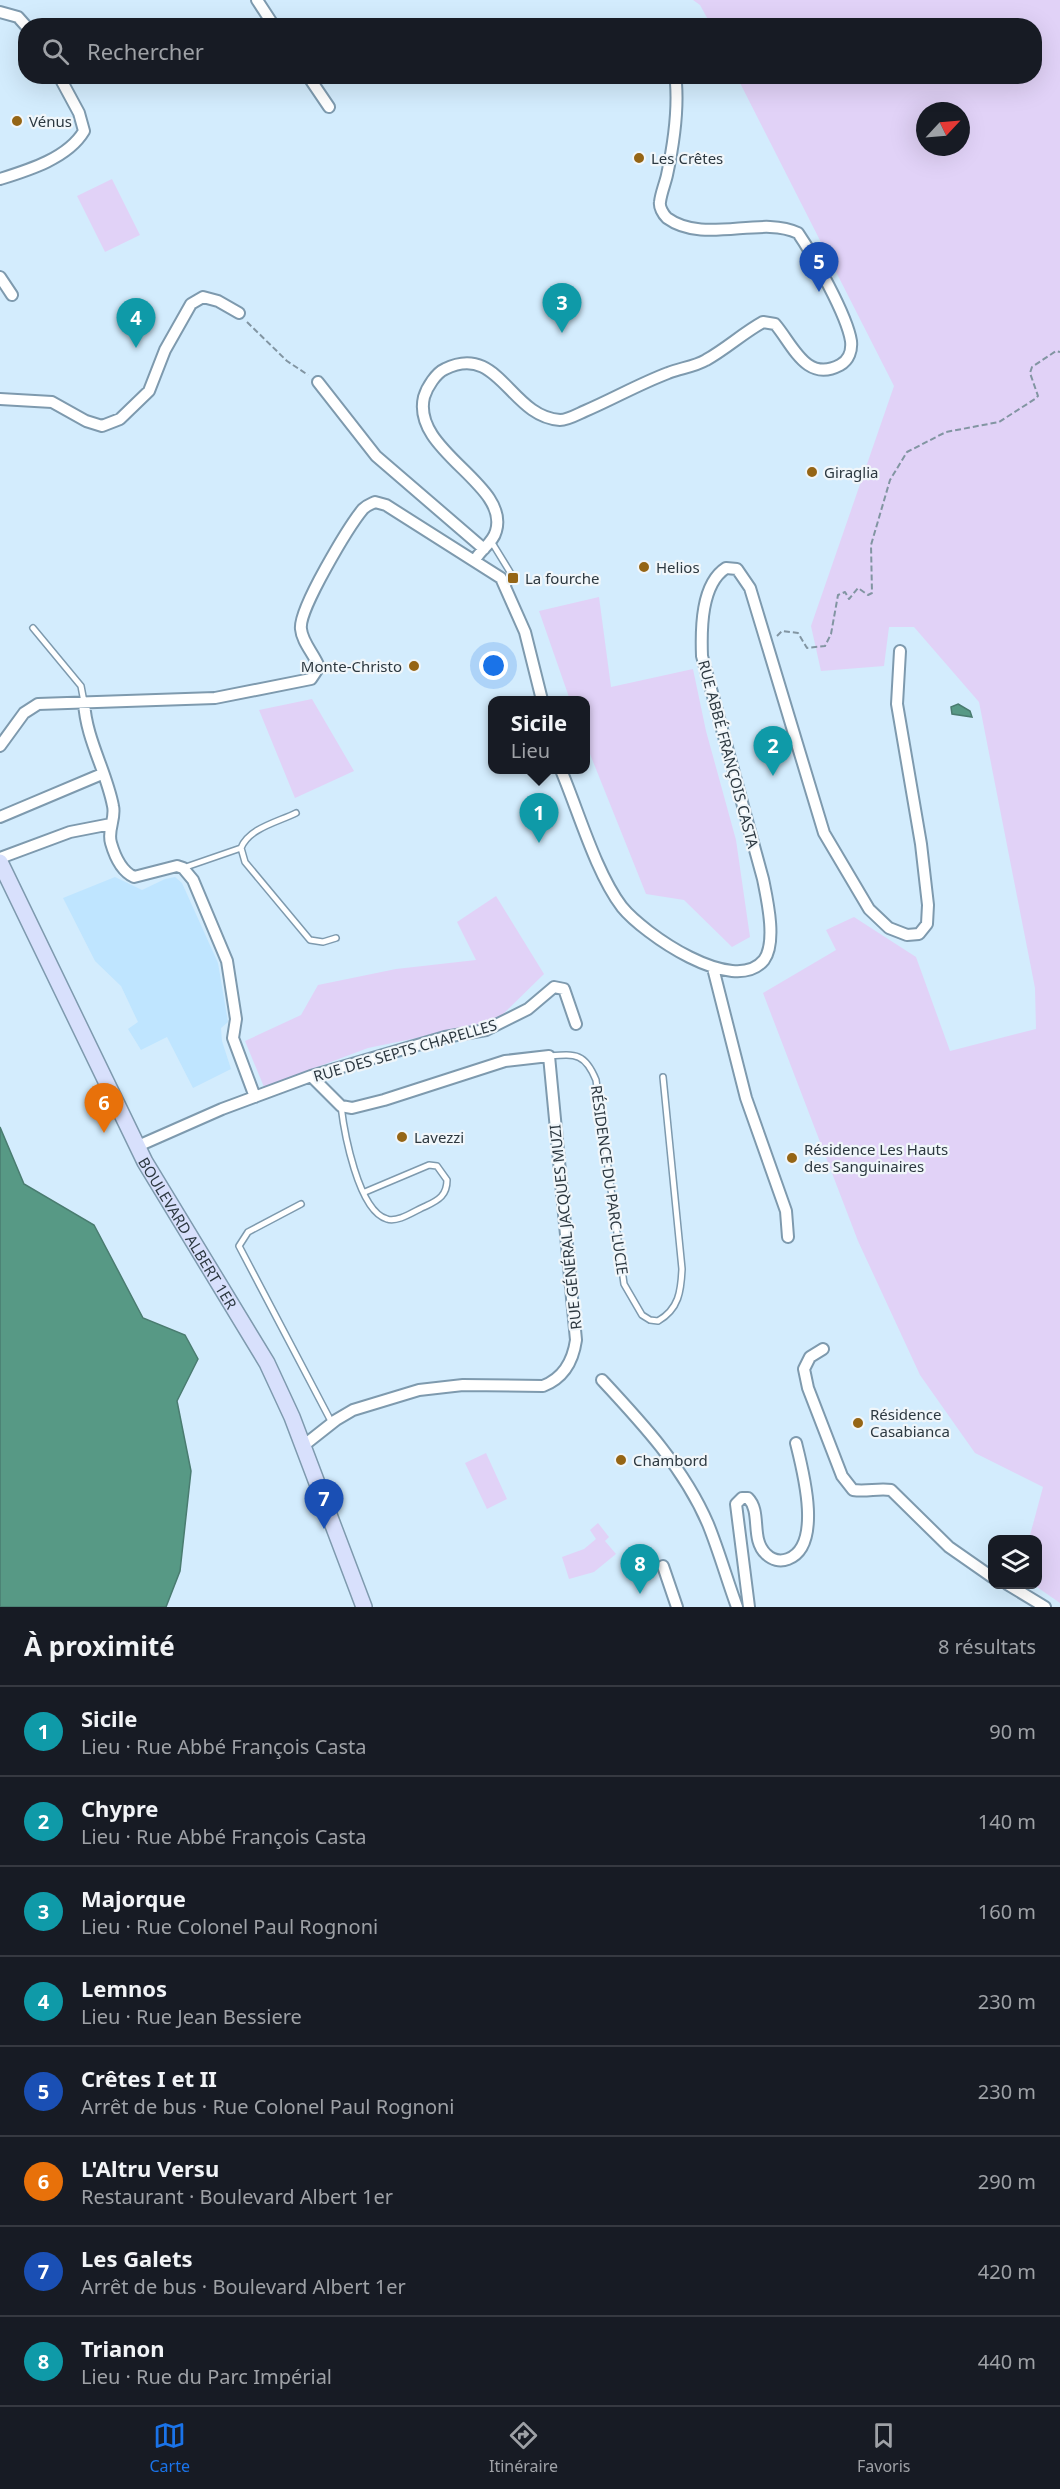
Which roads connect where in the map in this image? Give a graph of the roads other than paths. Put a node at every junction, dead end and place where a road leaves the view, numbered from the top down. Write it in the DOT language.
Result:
graph roads {
  1 [pos="257,0"];
  2 [pos="0,12"];
  3 [pos="19,18"];
  4 [pos="269,18"];
  5 [pos="64,84"];
  6 [pos="313,84"];
  7 [pos="676,84"];
  8 [pos="329,107"];
  9 [pos="0,178"];
  10 [pos="0,277"];
  11 [pos="12,295"];
  12 [pos="239,313"];
  13 [pos="318,382"];
  14 [pos="0,399"];
  15 [pos="487,545"];
  16 [pos="475,560"];
  17 [pos="506,586"];
  18 [pos="33,628"];
  19 [pos="900,651"];
  20 [pos="541,696"];
  21 [pos="84,702"];
  22 [pos="0,746"];
  23 [pos="102,774"];
  24 [pos="563,774"];
  25 [pos="296,813"];
  26 [pos="0,817"];
  27 [pos="111,824"];
  28 [pos="241,849"];
  29 [pos="0,860"];
  30 [pos="183,868"];
  31 [pos="336,938"];
  32 [pos="713,968"];
  33 [pos="576,1024"];
  34 [pos="549,1056"];
  35 [pos="311,1076"];
  36 [pos="663,1077"];
  37 [pos="255,1097"];
  38 [pos="341,1106"];
  39 [pos="138,1146"];
  40 [pos="365,1192"];
  41 [pos="301,1204"];
  42 [pos="788,1237"];
  43 [pos="824,1349"];
  44 [pos="602,1380"];
  45 [pos="332,1423"];
  46 [pos="796,1443"];
  47 [pos="303,1446"];
  48 [pos="663,1566"];
  49 [pos="988,1574"];
  50 [pos="1015,1589"];
  51 [pos="364,1607"];
  52 [pos="676,1607"];
  53 [pos="737,1607"];
  54 [pos="749,1607"];
  55 [pos="1045,1607"];
  1 -- 4 [label="street"];
  2 -- 3 [label="street"];
  5 -- 9 [label="street"];
  6 -- 8 [label="street"];
  7 -- 15 [label="street"];
  10 -- 11 [label="street"];
  12 -- 14 [label="street"];
  13 -- 15 [label="street"];
  15 -- 16 [label="street"];
  15 -- 17 [label="lane"];
  16 -- 17 [label="street"];
  16 -- 21 [label="street"];
  17 -- 20 [label="street"];
  18 -- 21 [label="lane"];
  19 -- 32 [label="street, RUE ABBÉ FRANÇOIS CASTA"];
  21 -- 22 [label="street"];
  21 -- 23 [label="street"];
  23 -- 26 [label="street"];
  23 -- 27 [label="street"];
  24 -- 32 [label="street, RUE ABBÉ FRANÇOIS CASTA"];
  25 -- 28 [label="lane"];
  27 -- 29 [label="street"];
  27 -- 30 [label="street"];
  28 -- 30 [label="lane"];
  28 -- 31 [label="lane"];
  29 -- 39 [label="main road, BOULEVARD ALBERT 1ER"];
  30 -- 37 [label="street"];
  32 -- 42 [label="street"];
  33 -- 35 [label="street, RUE DES SEPTS CHAPELLES"];
  34 -- 36 [label="lane, RÉSIDENCE DU PARC LUCIE"];
  34 -- 38 [label="street"];
  34 -- 45 [label="street, RUE GÉNÉRAL JACQUES MUZI"];
  35 -- 37 [label="street, RUE DES SEPTS CHAPELLES"];
  35 -- 38 [label="street"];
  37 -- 39 [label="street, RUE DES SEPTS CHAPELLES"];
  38 -- 40 [label="lane"];
  39 -- 47 [label="main road, BOULEVARD ALBERT 1ER"];
  40 -- 40 [label="lane"];
  41 -- 45 [label="lane"];
  43 -- 49 [label="street"];
  44 -- 53 [label="street"];
  45 -- 47 [label="street, RUE GÉNÉRAL JACQUES MUZI"];
  46 -- 54 [label="street"];
  47 -- 51 [label="main road, BOULEVARD ALBERT 1ER"];
  48 -- 52 [label="street"];
  50 -- 55 [label="street"];
}
